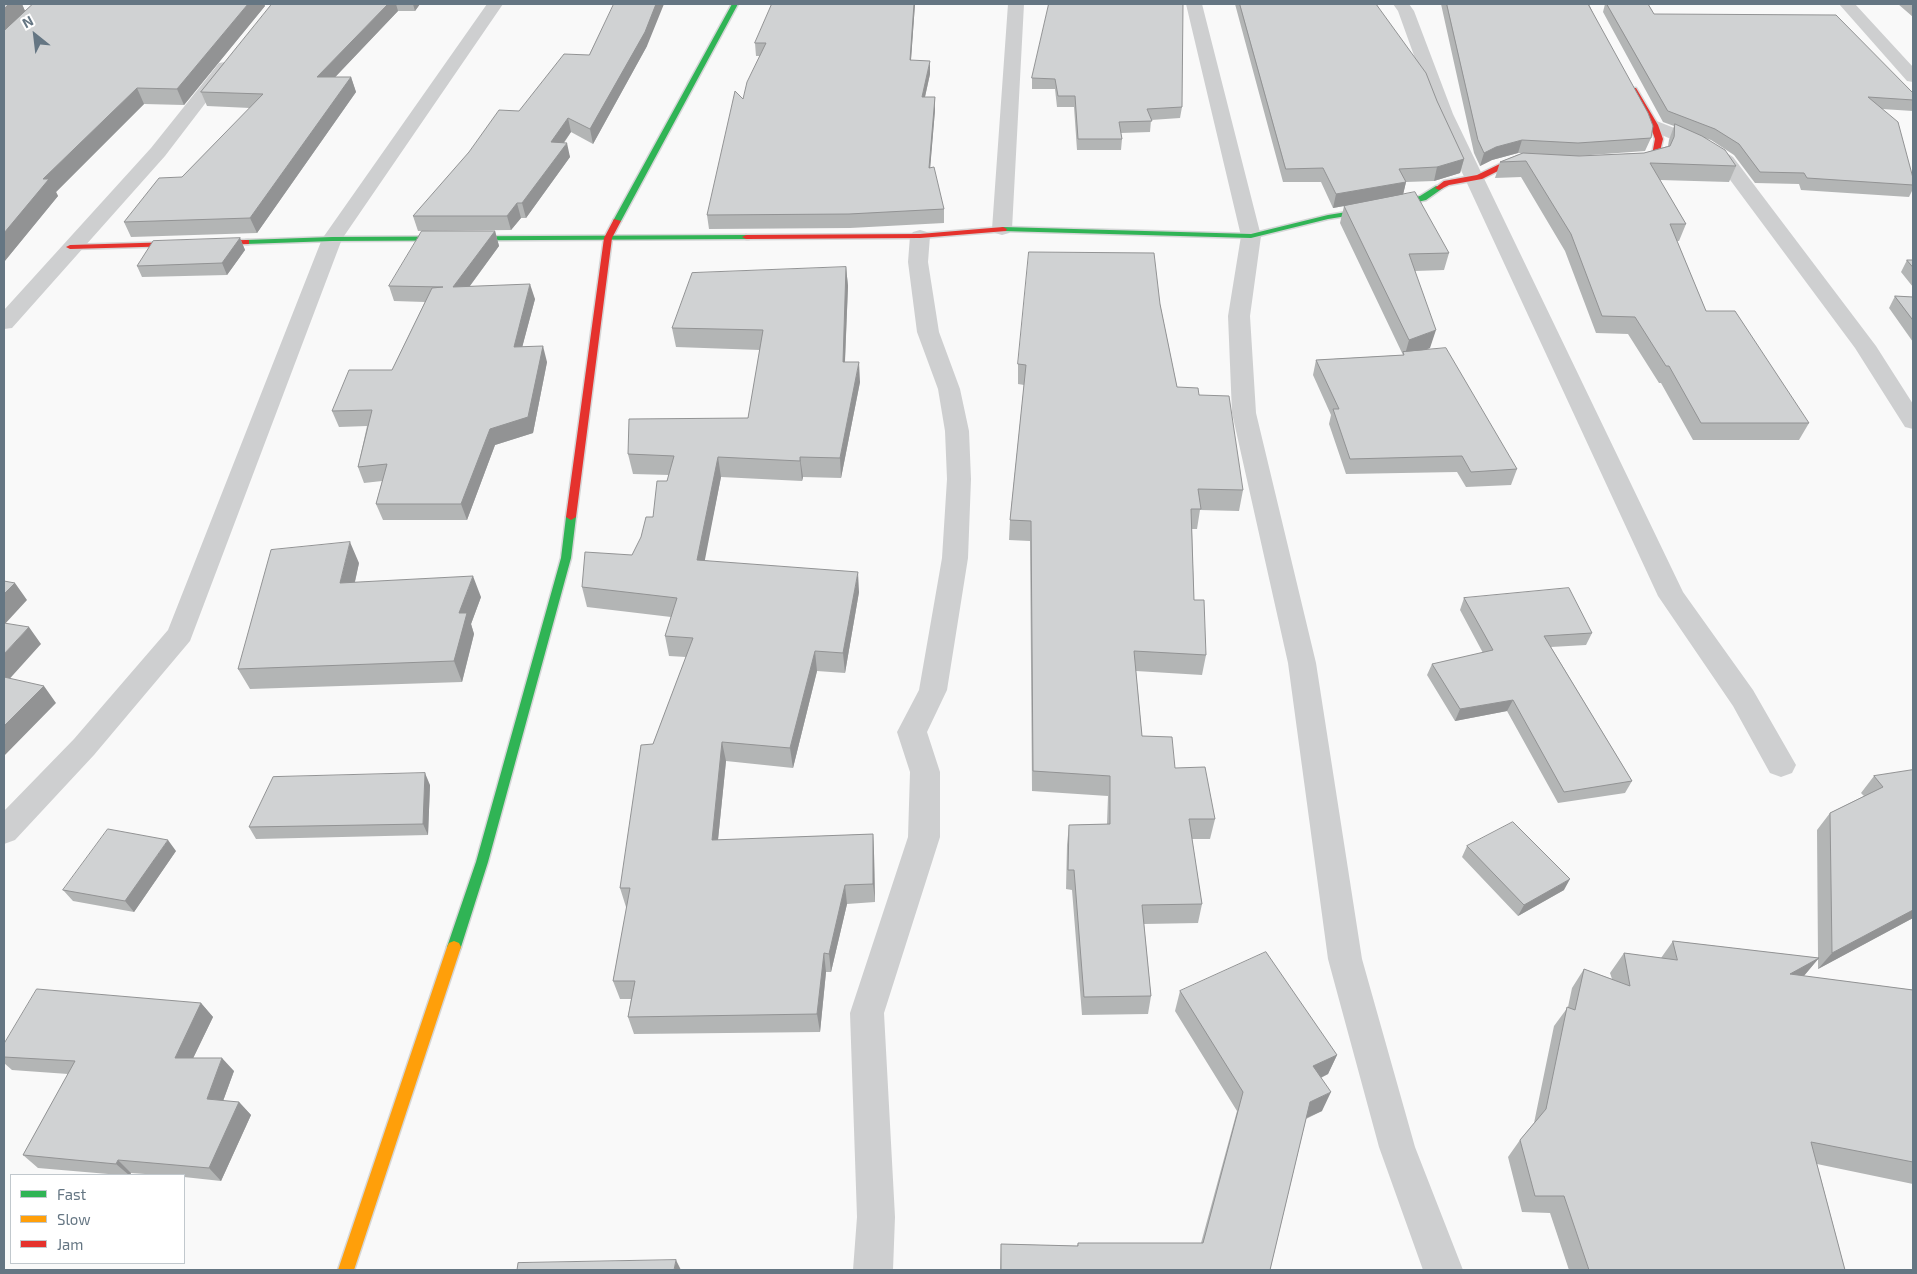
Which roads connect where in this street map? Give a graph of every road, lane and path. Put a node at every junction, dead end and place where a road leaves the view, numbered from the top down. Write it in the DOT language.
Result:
graph roads {
  1 [pos="495,4"];
  2 [pos="735,4"];
  3 [pos="1016,4"];
  4 [pos="1194,4"];
  5 [pos="1401,4"];
  6 [pos="1847,4"];
  7 [pos="236,53"];
  8 [pos="1913,77"];
  9 [pos="1628,82"];
  10 [pos="1654,125"];
  11 [pos="1618,161"];
  12 [pos="1545,164"];
  13 [pos="1473,178"];
  14 [pos="1002,229"];
  15 [pos="920,236"];
  16 [pos="1251,236"];
  17 [pos="608,238"];
  18 [pos="332,239"];
  19 [pos="70,247"];
  20 [pos="4,323"];
  21 [pos="1913,422"];
  22 [pos="1781,765"];
  23 [pos="4,831"];
  24 [pos="346,1270"];
  25 [pos="873,1270"];
  26 [pos="1442,1270"];
  1 -- 18 [label="street"];
  2 -- 17 [label="street"];
  3 -- 14 [label="street"];
  4 -- 16 [label="street"];
  5 -- 13 [label="street"];
  6 -- 8 [label="street"];
  7 -- 19 [label="street"];
  9 -- 10 [label="street"];
  10 -- 11 [label="street"];
  10 -- 21 [label="street"];
  12 -- 13 [label="street"];
  13 -- 16 [label="street"];
  13 -- 22 [label="street"];
  14 -- 15 [label="street"];
  14 -- 16 [label="street"];
  15 -- 17 [label="street"];
  15 -- 25 [label="street"];
  16 -- 26 [label="street"];
  17 -- 18 [label="street"];
  17 -- 24 [label="street"];
  18 -- 19 [label="street"];
  18 -- 23 [label="street"];
  19 -- 20 [label="street"];
}
